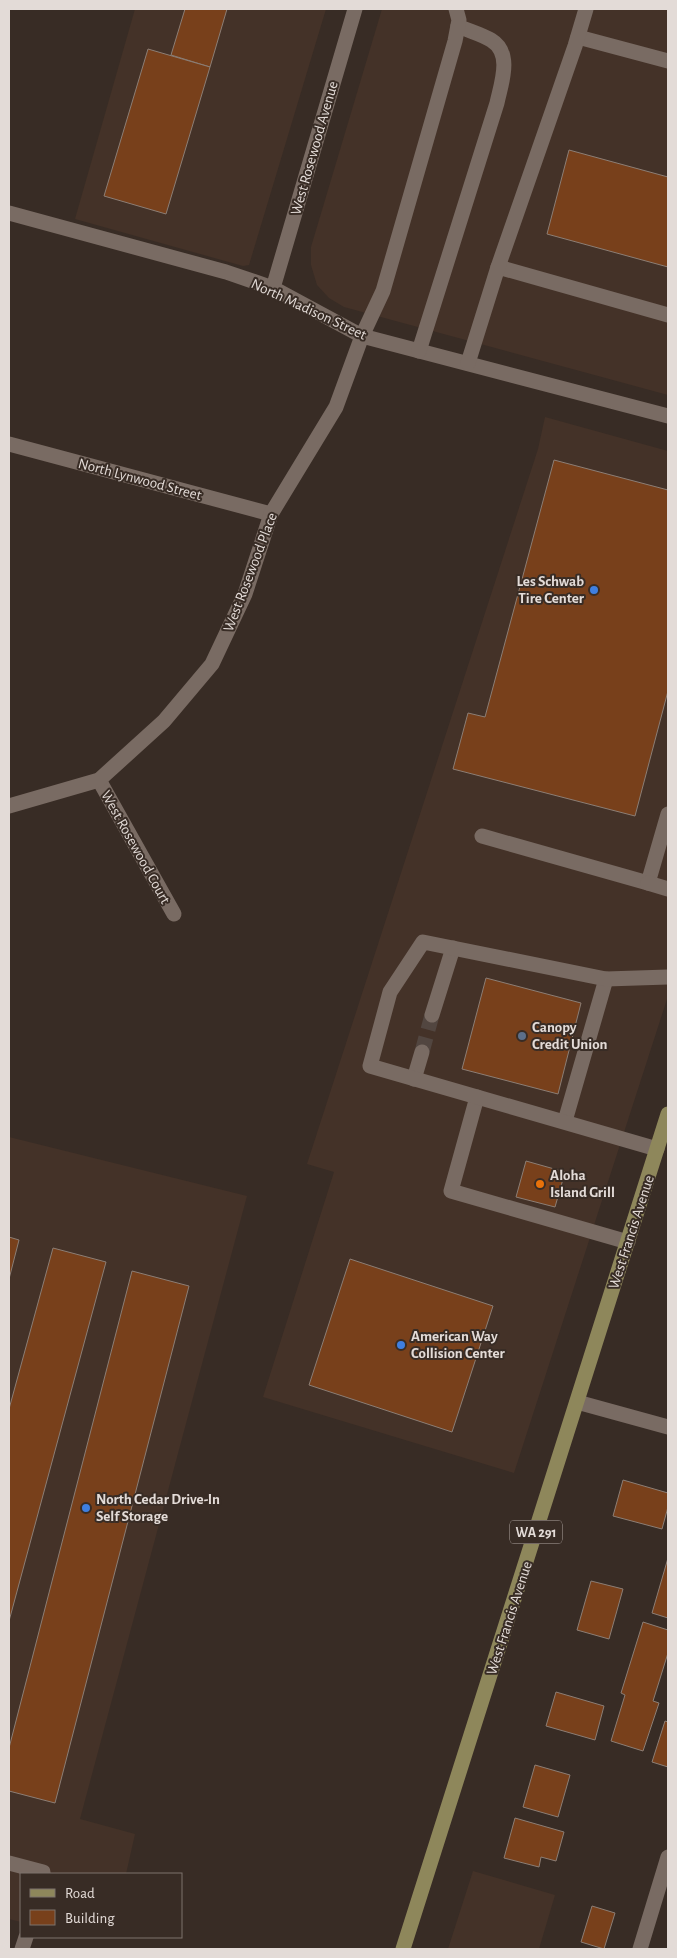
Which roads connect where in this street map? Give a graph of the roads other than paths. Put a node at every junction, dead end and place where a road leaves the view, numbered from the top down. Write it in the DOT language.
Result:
graph roads {
  1 [pos="355,9"];
  2 [pos="456,9"];
  3 [pos="586,9"];
  4 [pos="458,26"];
  5 [pos="578,37"];
  6 [pos="668,61"];
  7 [pos="9,213"];
  8 [pos="498,266"];
  9 [pos="273,288"];
  10 [pos="668,315"];
  11 [pos="362,336"];
  12 [pos="419,350"];
  13 [pos="468,363"];
  14 [pos="668,416"];
  15 [pos="9,444"];
  16 [pos="271,514"];
  17 [pos="99,780"];
  18 [pos="9,806"];
  19 [pos="668,814"];
  20 [pos="482,836"];
  21 [pos="648,883"];
  22 [pos="668,889"];
  23 [pos="174,914"];
  24 [pos="452,948"];
  25 [pos="668,977"];
  26 [pos="606,979"];
  27 [pos="432,1015"];
  28 [pos="422,1052"];
  29 [pos="414,1079"];
  30 [pos="477,1097"];
  31 [pos="668,1114"];
  32 [pos="565,1121"];
  33 [pos="657,1149"];
  34 [pos="628,1242"];
  35 [pos="577,1402"];
  36 [pos="668,1427"];
  37 [pos="668,1857"];
  38 [pos="9,1863"];
  39 [pos="42,1873"];
  40 [pos="403,1949"];
  41 [pos="640,1949"];
  1 -- 9 [label="street, West Rosewood Avenue"];
  2 -- 4 [label="street, West Rosewood Place"];
  3 -- 5 [label="street"];
  4 -- 11 [label="street, West Rosewood Place"];
  4 -- 12 [label="street"];
  5 -- 6 [label="street"];
  5 -- 8 [label="street"];
  7 -- 9 [label="street, North Madison Street"];
  8 -- 10 [label="street"];
  8 -- 13 [label="street"];
  9 -- 11 [label="street, North Madison Street"];
  11 -- 12 [label="street, North Madison Street"];
  11 -- 16 [label="street, West Rosewood Place"];
  12 -- 13 [label="street, North Madison Street"];
  13 -- 14 [label="street, North Madison Street"];
  15 -- 16 [label="street, North Lynwood Street"];
  16 -- 17 [label="street, West Rosewood Place"];
  17 -- 18 [label="street"];
  17 -- 23 [label="street, West Rosewood Court"];
  19 -- 21 [label="street"];
  20 -- 21 [label="street"];
  21 -- 22 [label="street"];
  24 -- 26 [label="street"];
  24 -- 27 [label="street"];
  24 -- 29 [label="street"];
  25 -- 26 [label="street"];
  26 -- 32 [label="street"];
  28 -- 29 [label="street"];
  29 -- 30 [label="street"];
  30 -- 32 [label="street"];
  30 -- 34 [label="street"];
  31 -- 33 [label="main road, West Francis Avenue / WA 291"];
  32 -- 33 [label="street"];
  33 -- 34 [label="main road, West Francis Avenue / WA 291"];
  34 -- 35 [label="main road, West Francis Avenue / WA 291"];
  35 -- 36 [label="street"];
  35 -- 40 [label="main road, West Francis Avenue / WA 291"];
  37 -- 41 [label="street"];
  38 -- 39 [label="street"];
}
